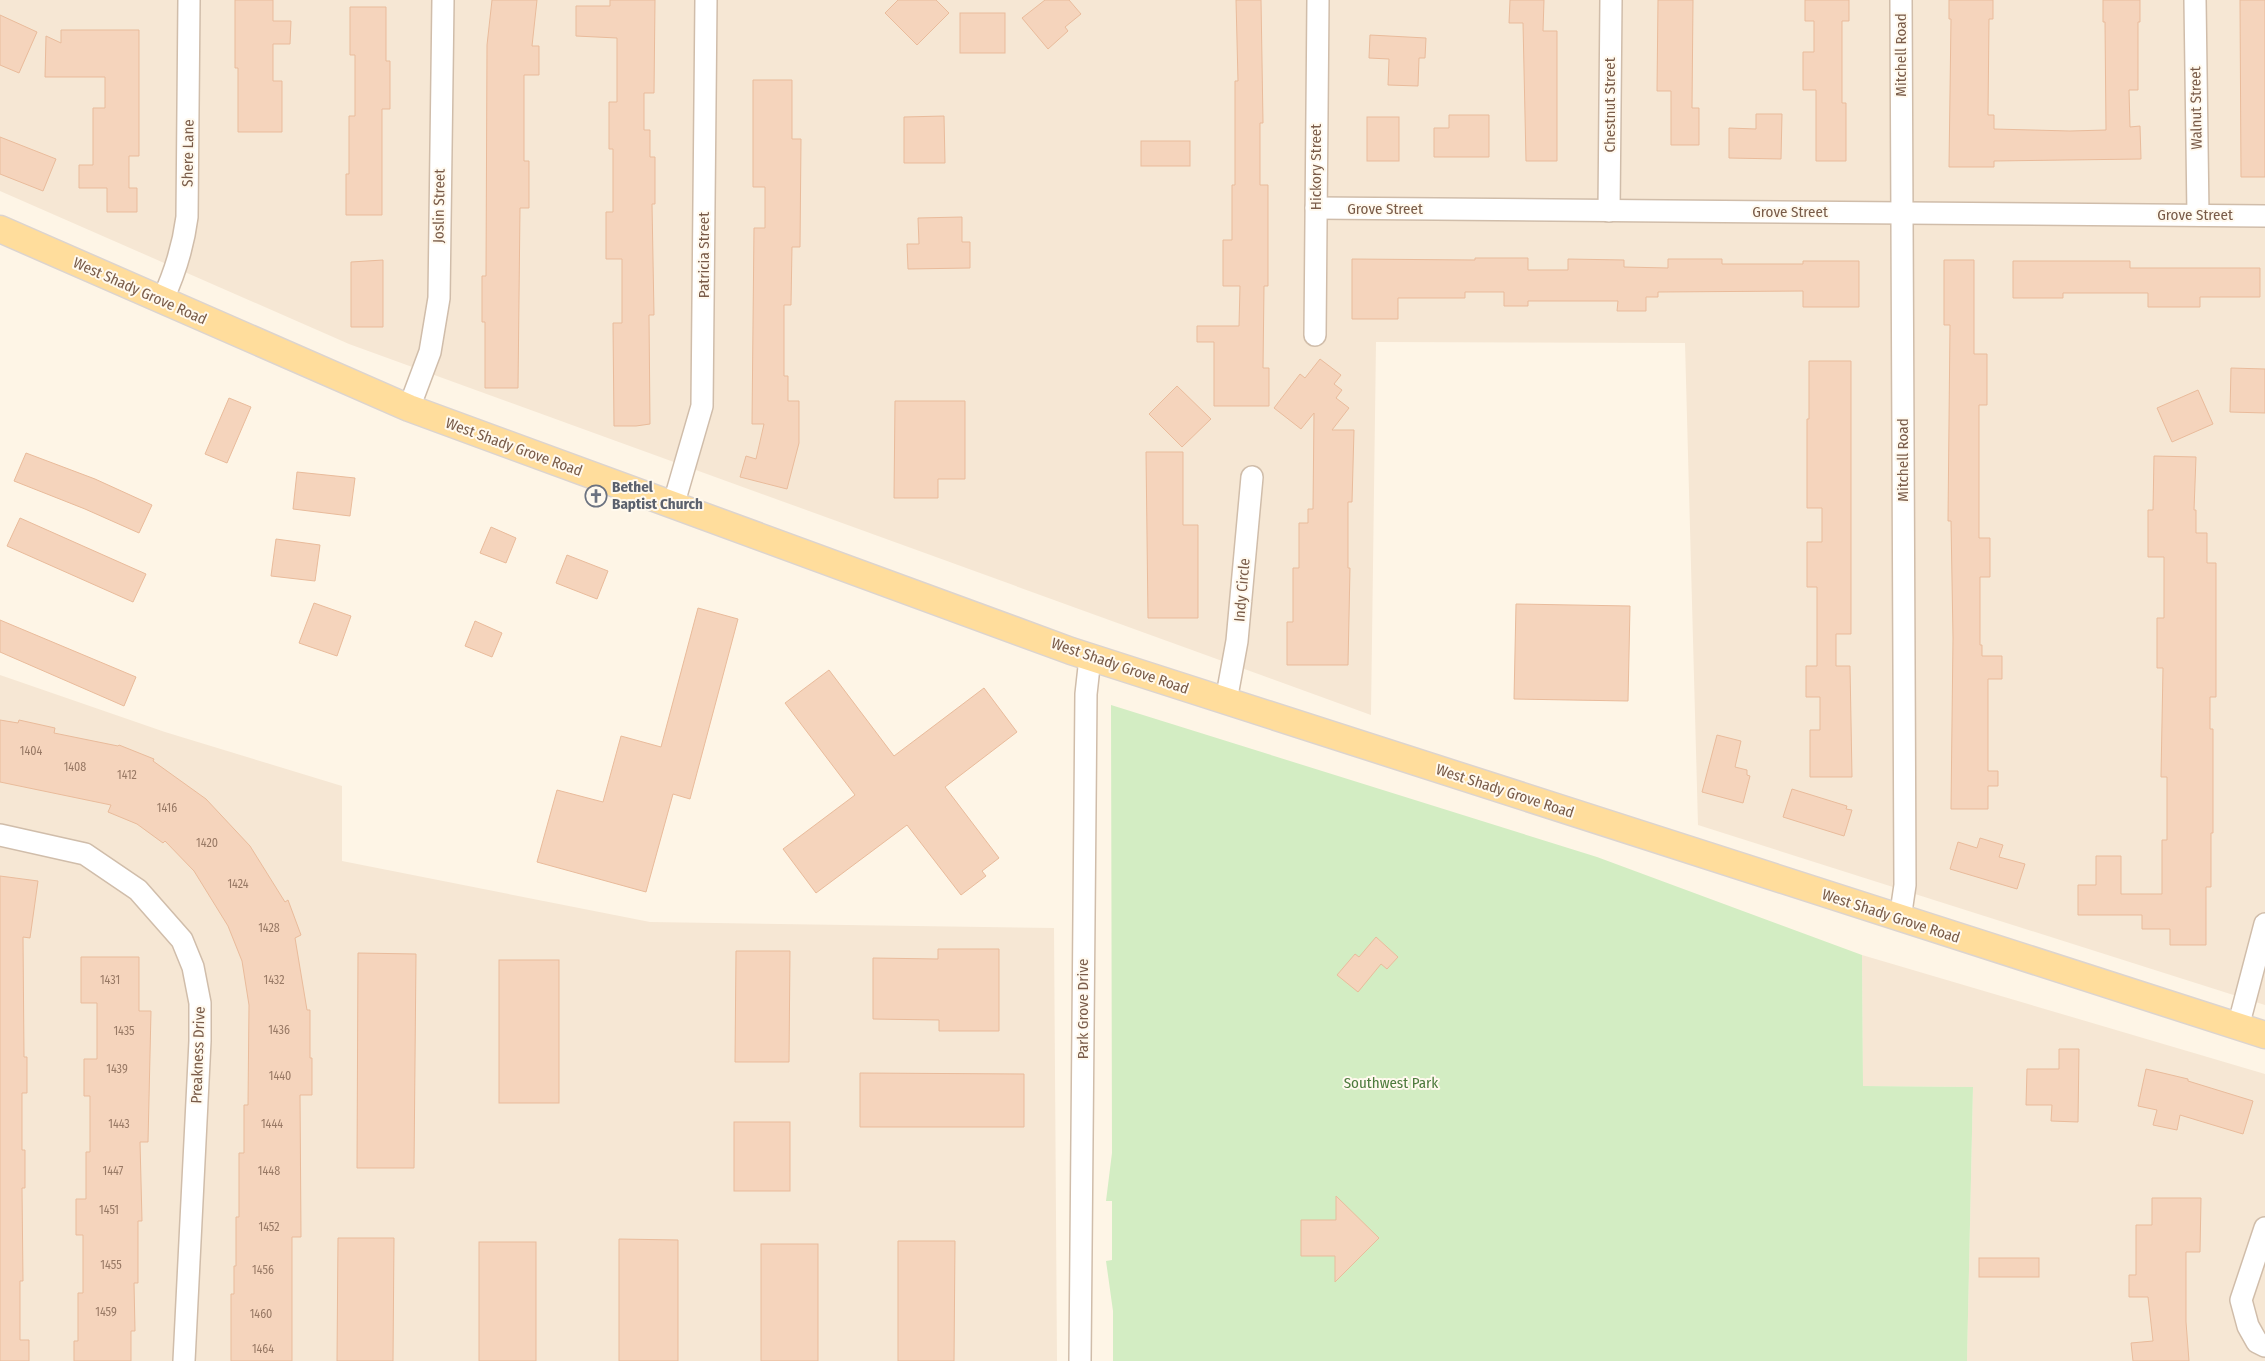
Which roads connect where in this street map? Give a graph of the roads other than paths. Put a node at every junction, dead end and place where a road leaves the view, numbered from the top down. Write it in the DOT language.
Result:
graph roads {
  1 [pos="189,0"];
  2 [pos="443,0"];
  3 [pos="706,0"];
  4 [pos="1318,0"];
  5 [pos="1611,0"];
  6 [pos="1901,0"];
  7 [pos="2195,0"];
  8 [pos="1316,208"];
  9 [pos="1610,211"];
  10 [pos="1902,213"];
  11 [pos="2198,215"];
  12 [pos="2265,216"];
  13 [pos="0,229"];
  14 [pos="162,301"];
  15 [pos="1315,335"];
  16 [pos="409,408"];
  17 [pos="1252,477"];
  18 [pos="673,506"];
  19 [pos="1090,658"];
  20 [pos="1226,701"];
  21 [pos="0,835"];
  22 [pos="1900,919"];
  23 [pos="2265,924"];
  24 [pos="2238,1027"];
  25 [pos="2265,1035"];
  26 [pos="2265,1228"];
  27 [pos="2265,1346"];
  28 [pos="184,1361"];
  29 [pos="1080,1361"];
  1 -- 14 [label="street, Shere Lane"];
  2 -- 16 [label="street, Joslin Street"];
  3 -- 18 [label="street, Patricia Street"];
  4 -- 8 [label="street, Hickory Street"];
  5 -- 9 [label="street, Chestnut Street"];
  6 -- 10 [label="street, Mitchell Road"];
  7 -- 11 [label="street, Walnut Street"];
  8 -- 9 [label="street, Grove Street"];
  8 -- 15 [label="street, Hickory Street"];
  9 -- 10 [label="street, Grove Street"];
  10 -- 11 [label="street, Grove Street"];
  10 -- 22 [label="street, Mitchell Road"];
  11 -- 12 [label="street, Grove Street"];
  13 -- 14 [label="main road, West Shady Grove Road"];
  14 -- 16 [label="main road, West Shady Grove Road"];
  16 -- 18 [label="main road, West Shady Grove Road"];
  17 -- 20 [label="street, Indy Circle"];
  18 -- 19 [label="main road, West Shady Grove Road"];
  19 -- 20 [label="main road, West Shady Grove Road"];
  19 -- 29 [label="street, Park Grove Drive"];
  20 -- 22 [label="main road, West Shady Grove Road"];
  21 -- 28 [label="street, Preakness Drive"];
  22 -- 24 [label="main road, West Shady Grove Road"];
  23 -- 24 [label="street"];
  24 -- 25 [label="main road, West Shady Grove Road"];
  26 -- 27 [label="street"];
}
